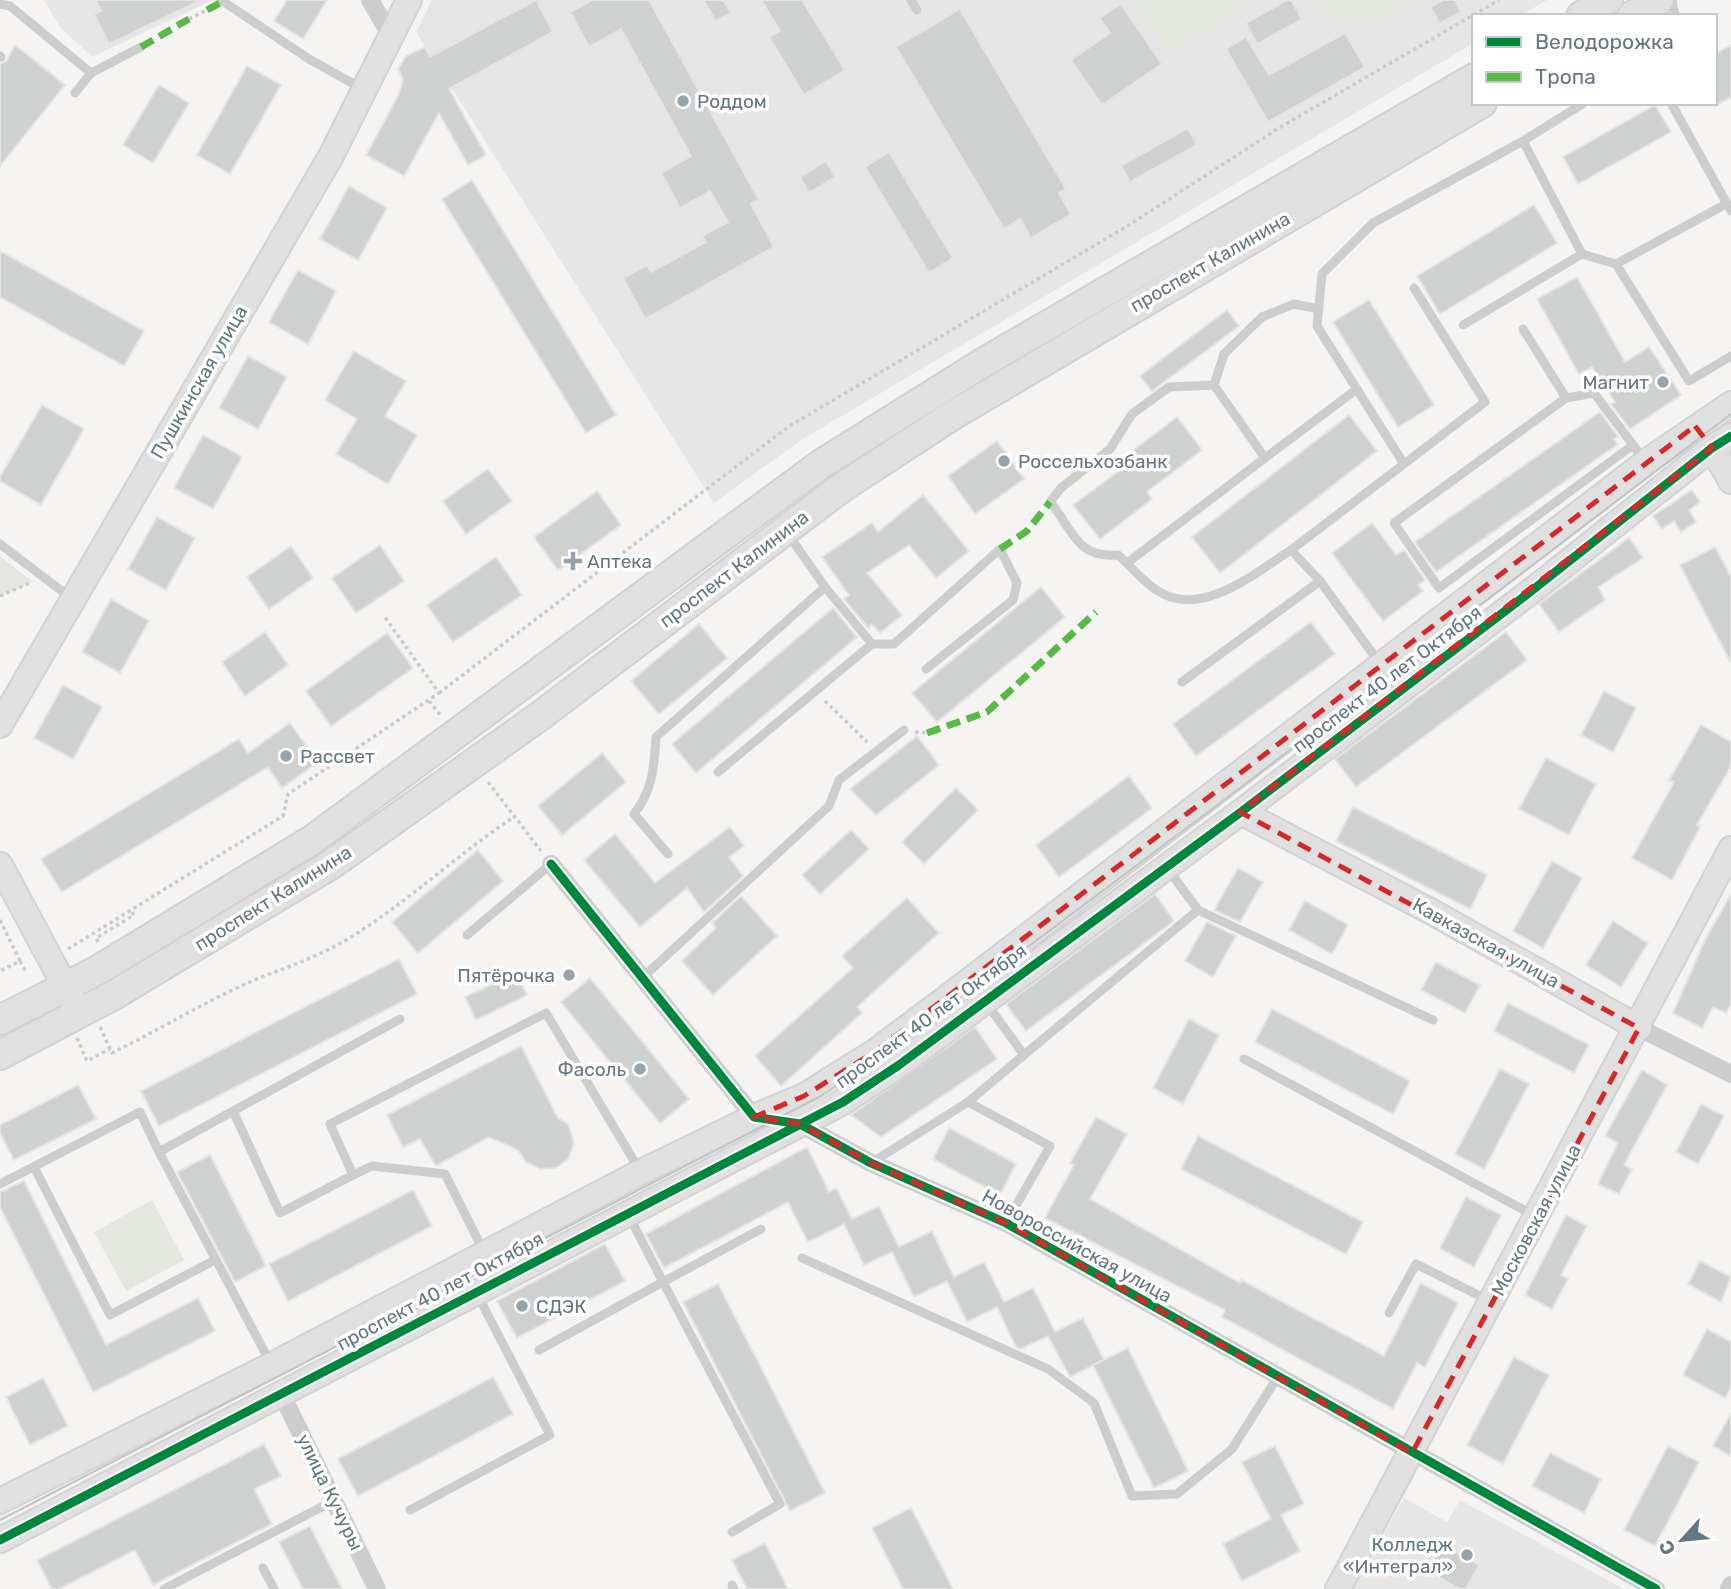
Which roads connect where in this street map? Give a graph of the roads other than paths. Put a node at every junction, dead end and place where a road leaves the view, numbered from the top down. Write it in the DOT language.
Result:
graph roads {
  1 [pos="221,0"];
  2 [pos="370,0"];
  3 [pos="409,0"];
  4 [pos="911,0"];
  5 [pos="1608,0"];
  6 [pos="1659,0"];
  7 [pos="0,4"];
  8 [pos="917,10"];
  9 [pos="1584,14"];
  10 [pos="1635,14"];
  11 [pos="391,36"];
  12 [pos="141,47"];
  13 [pos="92,72"];
  14 [pos="1472,79"];
  15 [pos="363,89"];
  16 [pos="75,93"];
  17 [pos="1479,105"];
  18 [pos="1581,105"];
  19 [pos="1672,105"];
  20 [pos="1523,141"];
  21 [pos="1729,207"];
  22 [pos="1582,254"];
  23 [pos="1616,264"];
  24 [pos="1415,288"];
  25 [pos="1319,309"];
  26 [pos="1463,325"];
  27 [pos="1523,329"];
  28 [pos="1731,356"];
  29 [pos="1214,385"];
  30 [pos="1357,389"];
  31 [pos="1566,398"];
  32 [pos="1731,404"];
  33 [pos="1695,426"];
  34 [pos="1721,442"];
  35 [pos="1639,454"];
  36 [pos="1265,458"];
  37 [pos="1404,464"];
  38 [pos="1731,481"];
  39 [pos="785,530"];
  40 [pos="0,544"];
  41 [pos="1290,550"];
  42 [pos="1127,563"];
  43 [pos="1320,581"];
  44 [pos="825,587"];
  45 [pos="72,599"];
  46 [pos="872,644"];
  47 [pos="1382,666"];
  48 [pos="926,669"];
  49 [pos="1182,682"];
  50 [pos="0,724"];
  51 [pos="904,730"];
  52 [pos="718,772"];
  53 [pos="1241,812"];
  54 [pos="1731,849"];
  55 [pos="668,854"];
  56 [pos="0,864"];
  57 [pos="551,864"];
  58 [pos="1166,866"];
  59 [pos="1198,910"];
  60 [pos="467,935"];
  61 [pos="642,978"];
  62 [pos="66,986"];
  63 [pos="984,1000"];
  64 [pos="79,1013"];
  65 [pos="400,1019"];
  66 [pos="0,1020"];
  67 [pos="1433,1020"];
  68 [pos="1639,1028"];
  69 [pos="0,1055"];
  70 [pos="1024,1055"];
  71 [pos="1244,1059"];
  72 [pos="1731,1074"];
  73 [pos="968,1102"];
  74 [pos="234,1113"];
  75 [pos="754,1117"];
  76 [pos="800,1124"];
  77 [pos="159,1152"];
  78 [pos="871,1163"];
  79 [pos="34,1167"];
  80 [pos="641,1172"];
  81 [pos="353,1175"];
  82 [pos="0,1184"];
  83 [pos="627,1212"];
  84 [pos="1537,1216"];
  85 [pos="1006,1223"];
  86 [pos="761,1229"];
  87 [pos="484,1252"];
  88 [pos="802,1258"];
  89 [pos="215,1260"];
  90 [pos="663,1282"];
  91 [pos="477,1292"];
  92 [pos="1492,1303"];
  93 [pos="1389,1313"];
  94 [pos="539,1350"];
  95 [pos="272,1365"];
  96 [pos="1277,1378"];
  97 [pos="282,1395"];
  98 [pos="1412,1453"];
  99 [pos="335,1500"];
  100 [pos="0,1501"];
  101 [pos="410,1510"];
  102 [pos="732,1532"];
  103 [pos="0,1539"];
  104 [pos="263,1568"];
  105 [pos="164,1589"];
  106 [pos="274,1589"];
  107 [pos="377,1589"];
  108 [pos="1338,1589"];
  109 [pos="1656,1589"];
  1 -- 15 [label="lane"];
  2 -- 11 [label="street"];
  3 -- 11 [label="street, Пушкинская улица"];
  4 -- 8 [label="lane"];
  5 -- 9 [label="main road"];
  6 -- 10 [label="main road"];
  7 -- 13 [label="lane"];
  11 -- 15 [label="street, Пушкинская улица"];
  12 -- 13 [label="lane"];
  13 -- 16 [label="lane"];
  14 -- 62 [label="main road, проспект Калинина"];
  15 -- 45 [label="street, Пушкинская улица"];
  17 -- 39 [label="main road, проспект Калинина"];
  18 -- 20 [label="lane"];
  19 -- 21 [label="lane"];
  20 -- 22 [label="lane"];
  20 -- 25 [label="lane"];
  21 -- 23 [label="lane"];
  22 -- 23 [label="lane"];
  22 -- 26 [label="lane"];
  23 -- 28 [label="lane"];
  24 -- 37 [label="lane"];
  25 -- 29 [label="lane"];
  25 -- 30 [label="lane"];
  27 -- 31 [label="lane"];
  29 -- 36 [label="lane"];
  29 -- 42 [label="lane"];
  30 -- 36 [label="lane"];
  30 -- 37 [label="lane"];
  31 -- 35 [label="lane"];
  31 -- 35 [label="lane"];
  32 -- 33 [label="street, проспект 40 лет Октября"];
  33 -- 34 [label="street"];
  33 -- 35 [label="street, проспект 40 лет Октября"];
  34 -- 38 [label="street"];
  34 -- 53 [label="street, проспект 40 лет Октября"];
  35 -- 47 [label="street, проспект 40 лет Октября"];
  36 -- 42 [label="lane"];
  37 -- 41 [label="lane"];
  39 -- 44 [label="lane"];
  39 -- 64 [label="main road, проспект Калинина"];
  40 -- 45 [label="lane"];
  41 -- 42 [label="lane"];
  41 -- 43 [label="lane"];
  43 -- 47 [label="lane"];
  43 -- 49 [label="lane"];
  44 -- 46 [label="lane"];
  44 -- 55 [label="lane"];
  45 -- 50 [label="street, Пушкинская улица"];
  46 -- 48 [label="lane"];
  46 -- 52 [label="lane"];
  47 -- 75 [label="street, проспект 40 лет Октября"];
  51 -- 61 [label="lane"];
  53 -- 58 [label="street, проспект 40 лет Октября"];
  53 -- 68 [label="street, Кавказская улица"];
  54 -- 68 [label="street, Московская улица"];
  56 -- 62 [label="street"];
  57 -- 60 [label="lane"];
  57 -- 61 [label="street"];
  58 -- 59 [label="lane"];
  58 -- 63 [label="street, проспект 40 лет Октября"];
  59 -- 67 [label="lane"];
  59 -- 70 [label="lane"];
  61 -- 75 [label="street"];
  62 -- 64 [label="street"];
  62 -- 66 [label="main road, проспект Калинина"];
  63 -- 70 [label="lane"];
  63 -- 76 [label="street, проспект 40 лет Октября"];
  64 -- 69 [label="main road, проспект Калинина"];
  65 -- 74 [label="lane"];
  68 -- 72 [label="street, Кавказская улица"];
  68 -- 84 [label="street, Московская улица"];
  70 -- 73 [label="lane"];
  71 -- 84 [label="lane"];
  73 -- 78 [label="lane"];
  73 -- 85 [label="lane"];
  74 -- 77 [label="lane"];
  74 -- 81 [label="lane"];
  75 -- 76 [label="street, Новороссийская улица"];
  75 -- 80 [label="street, проспект 40 лет Октября"];
  76 -- 78 [label="street, Новороссийская улица"];
  76 -- 83 [label="street, проспект 40 лет Октября"];
  77 -- 79 [label="lane"];
  77 -- 89 [label="lane"];
  78 -- 85 [label="street, Новороссийская улица"];
  79 -- 82 [label="lane"];
  79 -- 89 [label="lane"];
  80 -- 81 [label="lane"];
  80 -- 87 [label="street, проспект 40 лет Октября"];
  81 -- 87 [label="lane"];
  83 -- 90 [label="lane"];
  83 -- 91 [label="street, проспект 40 лет Октября"];
  84 -- 92 [label="street, Московская улица"];
  85 -- 96 [label="street, Новороссийская улица"];
  86 -- 90 [label="lane"];
  87 -- 95 [label="street, проспект 40 лет Октября"];
  88 -- 96 [label="lane"];
  89 -- 95 [label="lane"];
  90 -- 94 [label="lane"];
  90 -- 102 [label="lane"];
  91 -- 97 [label="street, проспект 40 лет Октября"];
  91 -- 101 [label="lane"];
  92 -- 93 [label="lane"];
  92 -- 98 [label="street, Московская улица"];
  95 -- 100 [label="street, проспект 40 лет Октября"];
  96 -- 98 [label="street, Новороссийская улица"];
  97 -- 99 [label="street, улица Кучуры"];
  97 -- 103 [label="street, проспект 40 лет Октября"];
  98 -- 108 [label="street, Московская улица"];
  98 -- 109 [label="street, Новороссийская улица"];
  99 -- 105 [label="lane"];
  99 -- 107 [label="street, улица Кучуры"];
  104 -- 106 [label="lane"];
}
